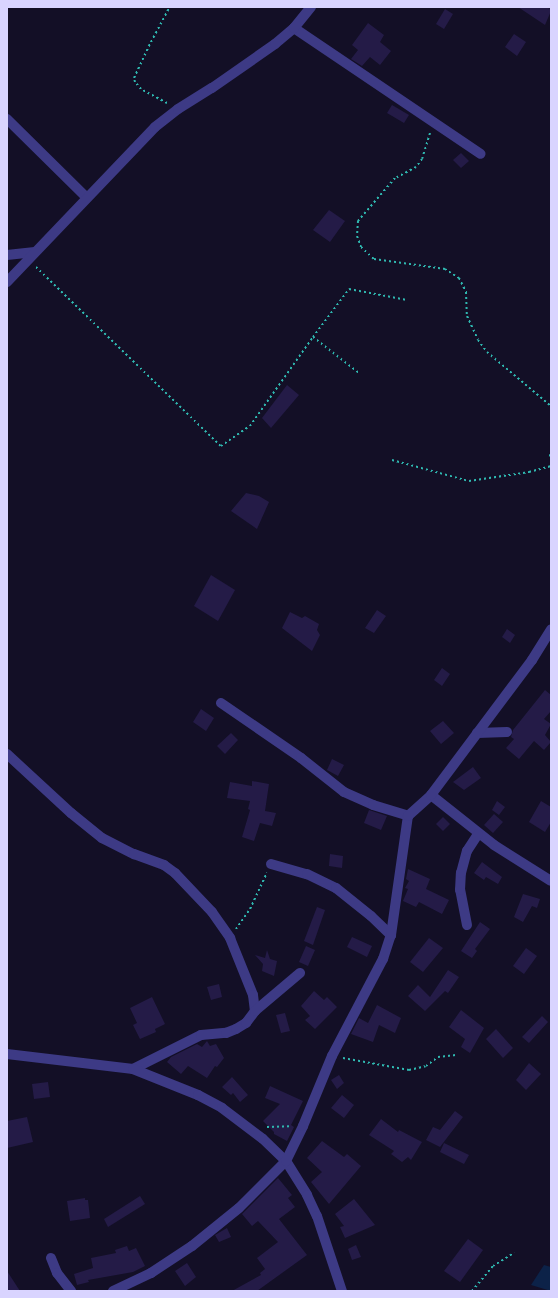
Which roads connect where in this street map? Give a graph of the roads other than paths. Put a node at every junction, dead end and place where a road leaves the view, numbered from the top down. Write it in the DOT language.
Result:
graph roads {
  1 [pos="311,7"];
  2 [pos="294,28"];
  3 [pos="7,119"];
  4 [pos="480,154"];
  5 [pos="86,198"];
  6 [pos="36,252"];
  7 [pos="7,255"];
  8 [pos="7,282"];
  9 [pos="551,629"];
  10 [pos="221,703"];
  11 [pos="507,732"];
  12 [pos="477,733"];
  13 [pos="7,754"];
  14 [pos="431,794"];
  15 [pos="408,816"];
  16 [pos="478,834"];
  17 [pos="271,864"];
  18 [pos="551,881"];
  19 [pos="467,925"];
  20 [pos="391,935"];
  21 [pos="300,973"];
  22 [pos="255,1011"];
  23 [pos="7,1054"];
  24 [pos="133,1069"];
  25 [pos="286,1161"];
  26 [pos="50,1258"];
  27 [pos="70,1291"];
  28 [pos="113,1291"];
  29 [pos="342,1291"];
  1 -- 2 [label="street"];
  2 -- 4 [label="street"];
  2 -- 5 [label="street"];
  3 -- 5 [label="street"];
  5 -- 6 [label="street"];
  6 -- 7 [label="street"];
  6 -- 8 [label="street"];
  9 -- 12 [label="street"];
  10 -- 15 [label="street"];
  11 -- 12 [label="street"];
  12 -- 14 [label="street"];
  13 -- 22 [label="street"];
  14 -- 15 [label="street"];
  14 -- 16 [label="street"];
  15 -- 20 [label="street"];
  16 -- 18 [label="street"];
  16 -- 19 [label="street"];
  17 -- 20 [label="street"];
  20 -- 25 [label="street"];
  21 -- 22 [label="street"];
  22 -- 24 [label="street"];
  23 -- 24 [label="street"];
  24 -- 25 [label="street"];
  25 -- 28 [label="street"];
  25 -- 29 [label="street"];
  26 -- 27 [label="street"];
}
